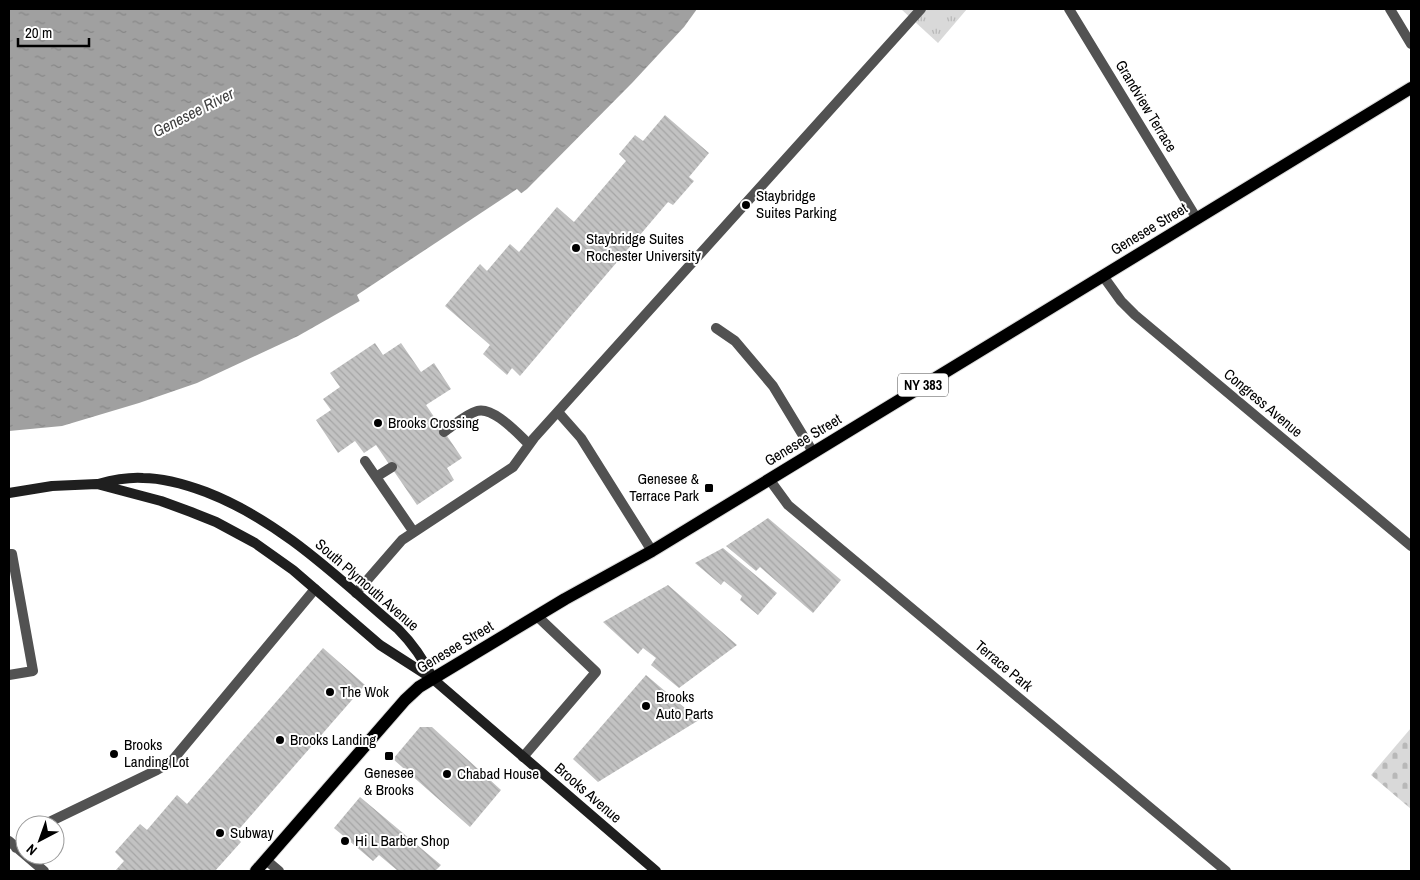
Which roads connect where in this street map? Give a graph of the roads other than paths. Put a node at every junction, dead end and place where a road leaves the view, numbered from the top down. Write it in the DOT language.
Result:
graph roads {
  1 [pos="922,9"];
  2 [pos="1069,9"];
  3 [pos="1390,9"];
  4 [pos="1411,44"];
  5 [pos="1411,88"];
  6 [pos="1197,219"];
  7 [pos="1103,276"];
  8 [pos="716,328"];
  9 [pos="558,412"];
  10 [pos="444,432"];
  11 [pos="529,444"];
  12 [pos="813,452"];
  13 [pos="365,461"];
  14 [pos="392,467"];
  15 [pos="376,477"];
  16 [pos="769,479"];
  17 [pos="97,484"];
  18 [pos="9,493"];
  19 [pos="413,532"];
  20 [pos="1411,546"];
  21 [pos="652,551"];
  22 [pos="9,554"];
  23 [pos="315,589"];
  24 [pos="356,593"];
  25 [pos="537,616"];
  26 [pos="9,675"];
  27 [pos="432,679"];
  28 [pos="523,758"];
  29 [pos="64,815"];
  30 [pos="13,845"];
  31 [pos="266,860"];
  32 [pos="44,871"];
  33 [pos="256,871"];
  34 [pos="279,871"];
  35 [pos="656,871"];
  36 [pos="1226,871"];
  1 -- 9 [label="street"];
  2 -- 6 [label="street, Grandview Terrace"];
  3 -- 4 [label="street"];
  5 -- 6 [label="main road, Genesee Street / NY 383"];
  6 -- 7 [label="main road, Genesee Street / NY 383"];
  7 -- 12 [label="main road, Genesee Street / NY 383"];
  7 -- 20 [label="street, Congress Avenue"];
  8 -- 12 [label="street"];
  9 -- 11 [label="street"];
  9 -- 21 [label="street"];
  10 -- 11 [label="street"];
  11 -- 19 [label="street"];
  12 -- 16 [label="main road, Genesee Street / NY 383"];
  13 -- 15 [label="street"];
  14 -- 15 [label="street"];
  15 -- 19 [label="street"];
  16 -- 21 [label="main road, Genesee Street / NY 383"];
  16 -- 36 [label="street, Terrace Park"];
  17 -- 18 [label="main road, South Plymouth Avenue"];
  17 -- 23 [label="main road, South Plymouth Avenue"];
  17 -- 24 [label="main road, South Plymouth Avenue"];
  19 -- 24 [label="street"];
  21 -- 25 [label="main road, Genesee Street / NY 383"];
  22 -- 26 [label="street"];
  23 -- 27 [label="main road, South Plymouth Avenue"];
  23 -- 29 [label="street"];
  24 -- 27 [label="main road, South Plymouth Avenue"];
  25 -- 27 [label="main road, Genesee Street / NY 383"];
  25 -- 28 [label="street"];
  27 -- 28 [label="main road, Brooks Avenue"];
  27 -- 31 [label="main road, Genesee Street"];
  28 -- 35 [label="main road, Brooks Avenue"];
  30 -- 32 [label="street"];
  31 -- 33 [label="main road, Genesee Street"];
  31 -- 34 [label="street"];
}
